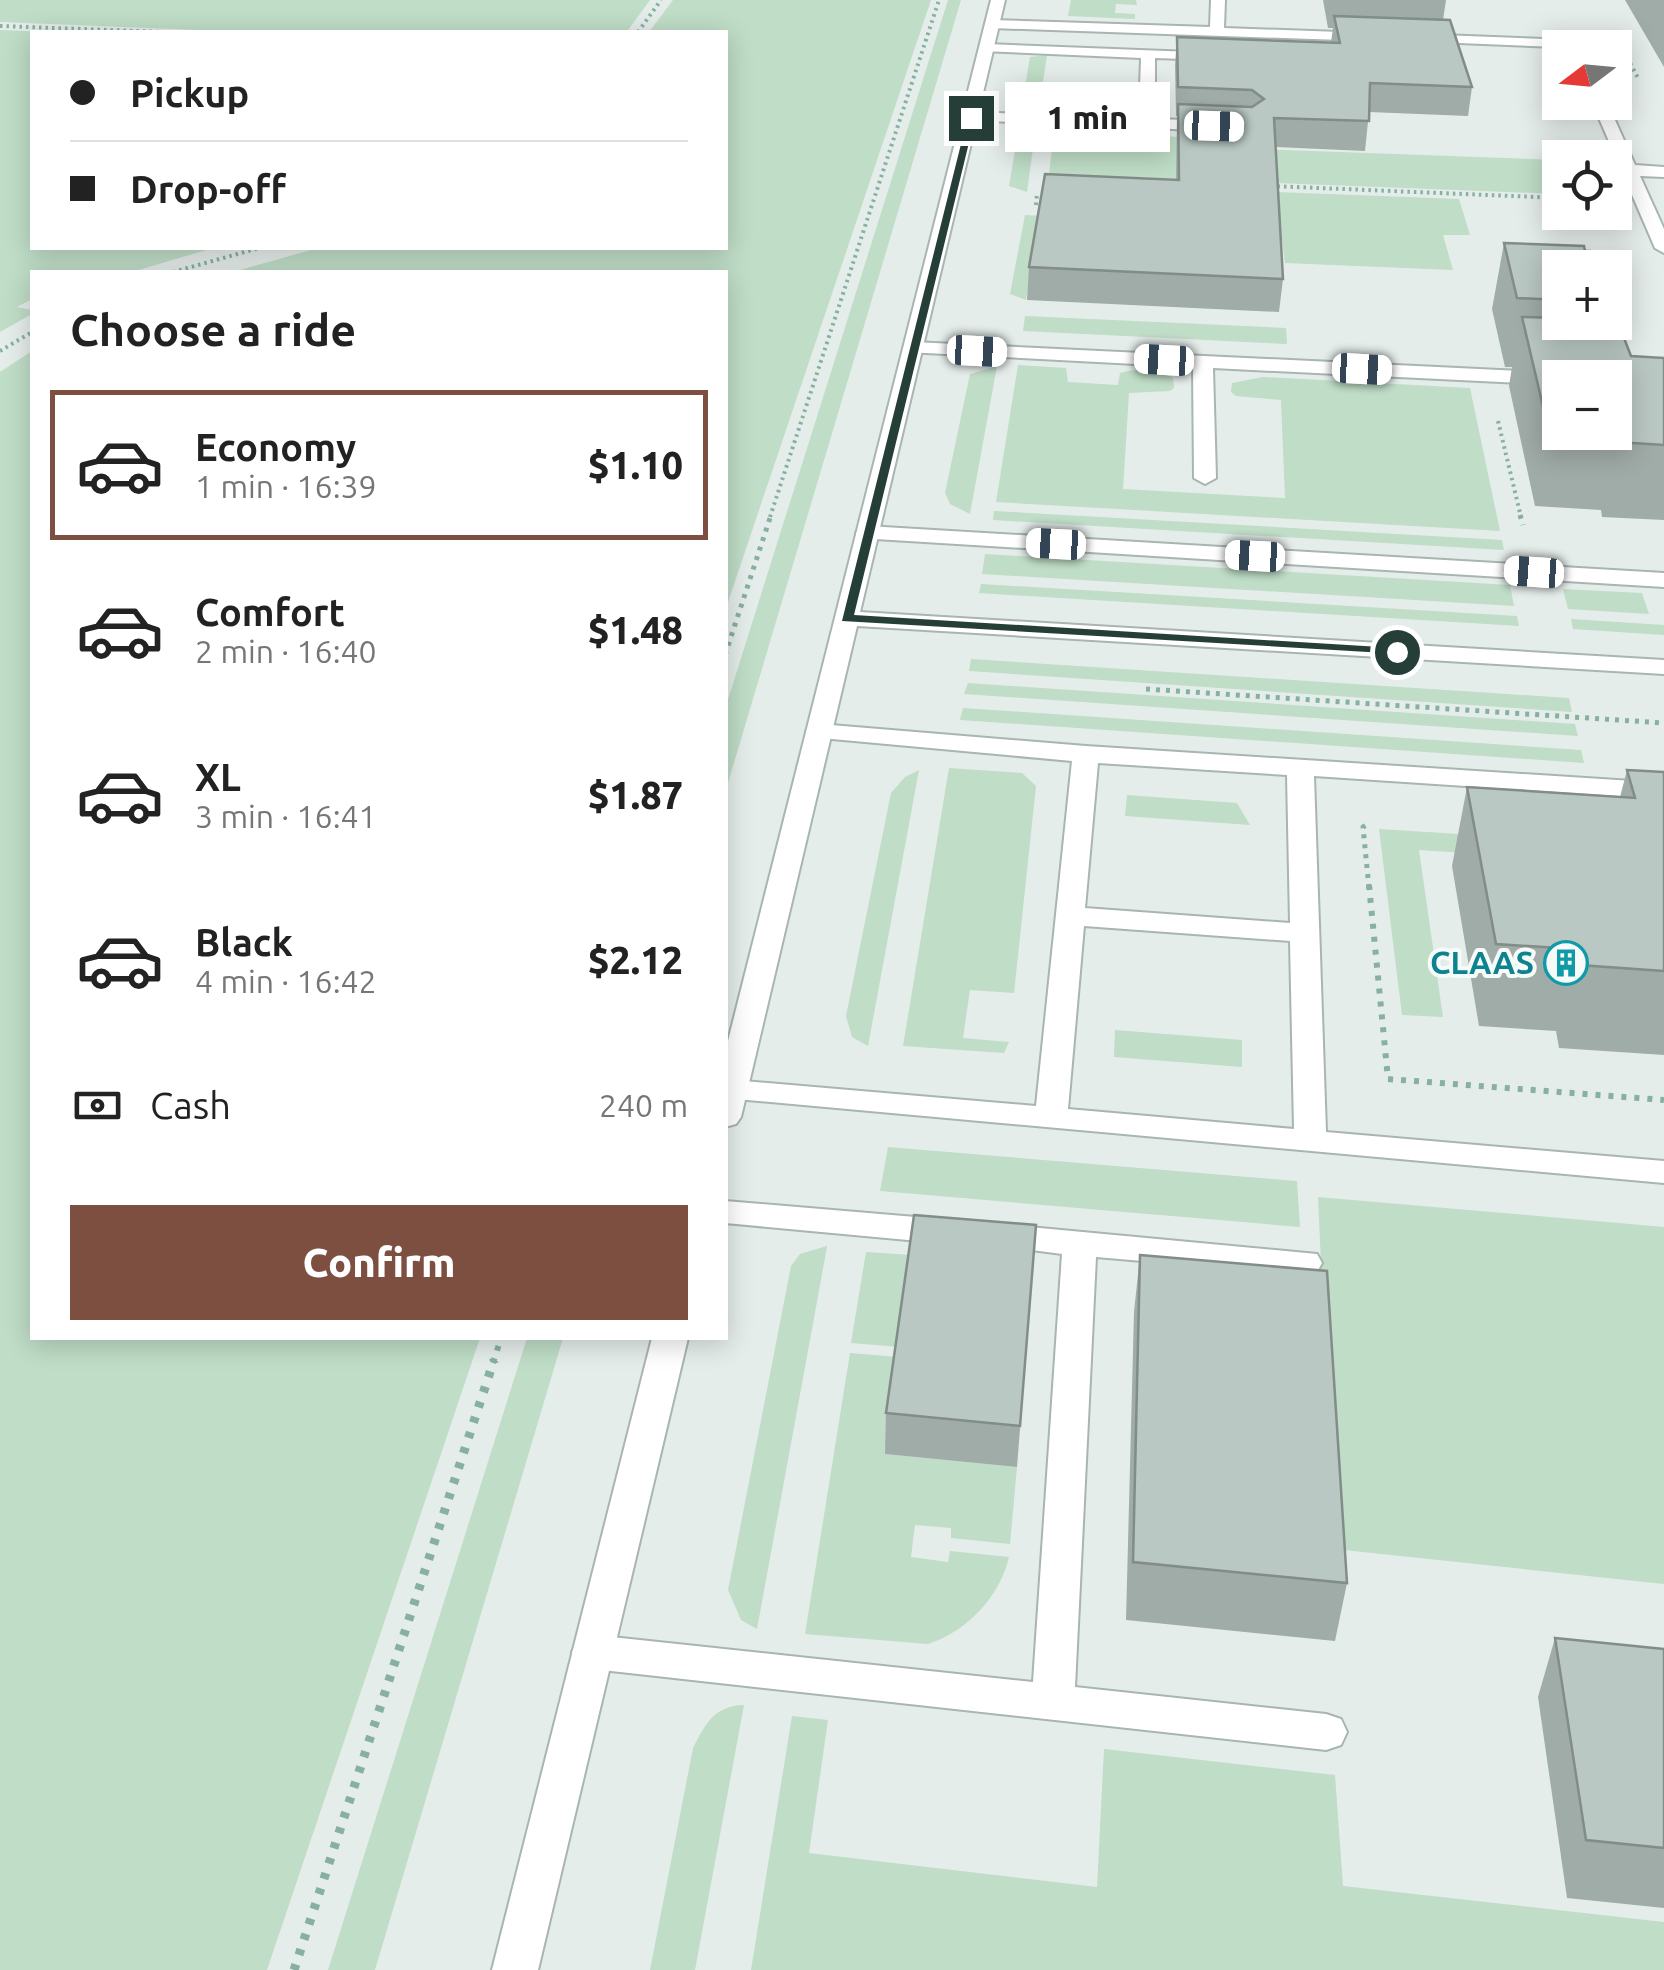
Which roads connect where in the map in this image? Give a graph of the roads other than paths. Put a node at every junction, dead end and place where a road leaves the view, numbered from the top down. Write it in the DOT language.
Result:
graph roads {
  1 [pos="1218,0"];
  2 [pos="995,12"];
  3 [pos="1218,32"];
  4 [pos="1542,43"];
  5 [pos="986,48"];
  6 [pos="1148,54"];
  7 [pos="1227,56"];
  8 [pos="971,118"];
  9 [pos="1146,124"];
  10 [pos="1232,127"];
  11 [pos="1632,170"];
  12 [pos="1664,172"];
  13 [pos="1632,177"];
  14 [pos="1664,248"];
  15 [pos="913,348"];
  16 [pos="1203,362"];
  17 [pos="1542,377"];
  18 [pos="1205,478"];
  19 [pos="867,533"];
  20 [pos="1664,580"];
  21 [pos="846,618"];
  22 [pos="1664,667"];
  23 [pos="818,732"];
  24 [pos="1086,754"];
  25 [pos="1300,767"];
  26 [pos="1664,790"];
  27 [pos="1070,916"];
  28 [pos="1305,933"];
  29 [pos="728,1103"];
  30 [pos="1051,1116"];
  31 [pos="1310,1138"];
  32 [pos="1664,1172"];
  33 [pos="728,1212"];
  34 [pos="1080,1243"];
  35 [pos="1305,1263"];
  36 [pos="670,1340"];
  37 [pos="593,1652"];
  38 [pos="1052,1702"];
  39 [pos="1326,1732"];
  40 [pos="515,1970"];
  1 -- 3 [label="street"];
  2 -- 3 [label="street"];
  2 -- 5 [label="street"];
  3 -- 4 [label="street"];
  5 -- 6 [label="street"];
  5 -- 8 [label="street"];
  6 -- 7 [label="street"];
  6 -- 9 [label="street"];
  8 -- 9 [label="street"];
  8 -- 15 [label="street"];
  9 -- 10 [label="street"];
  11 -- 12 [label="street"];
  13 -- 14 [label="street"];
  15 -- 16 [label="street"];
  15 -- 19 [label="street"];
  16 -- 17 [label="street"];
  16 -- 18 [label="street"];
  19 -- 20 [label="street"];
  19 -- 21 [label="street"];
  21 -- 22 [label="street"];
  21 -- 23 [label="street"];
  23 -- 24 [label="street"];
  23 -- 29 [label="street"];
  24 -- 25 [label="street"];
  24 -- 27 [label="street"];
  25 -- 26 [label="street"];
  25 -- 28 [label="street"];
  27 -- 28 [label="street"];
  27 -- 30 [label="street"];
  28 -- 31 [label="street"];
  29 -- 30 [label="street"];
  30 -- 31 [label="street"];
  31 -- 32 [label="street"];
  33 -- 34 [label="street"];
  34 -- 35 [label="street"];
  34 -- 38 [label="street"];
  36 -- 37 [label="street"];
  37 -- 38 [label="street"];
  37 -- 40 [label="street"];
  38 -- 39 [label="street"];
}
